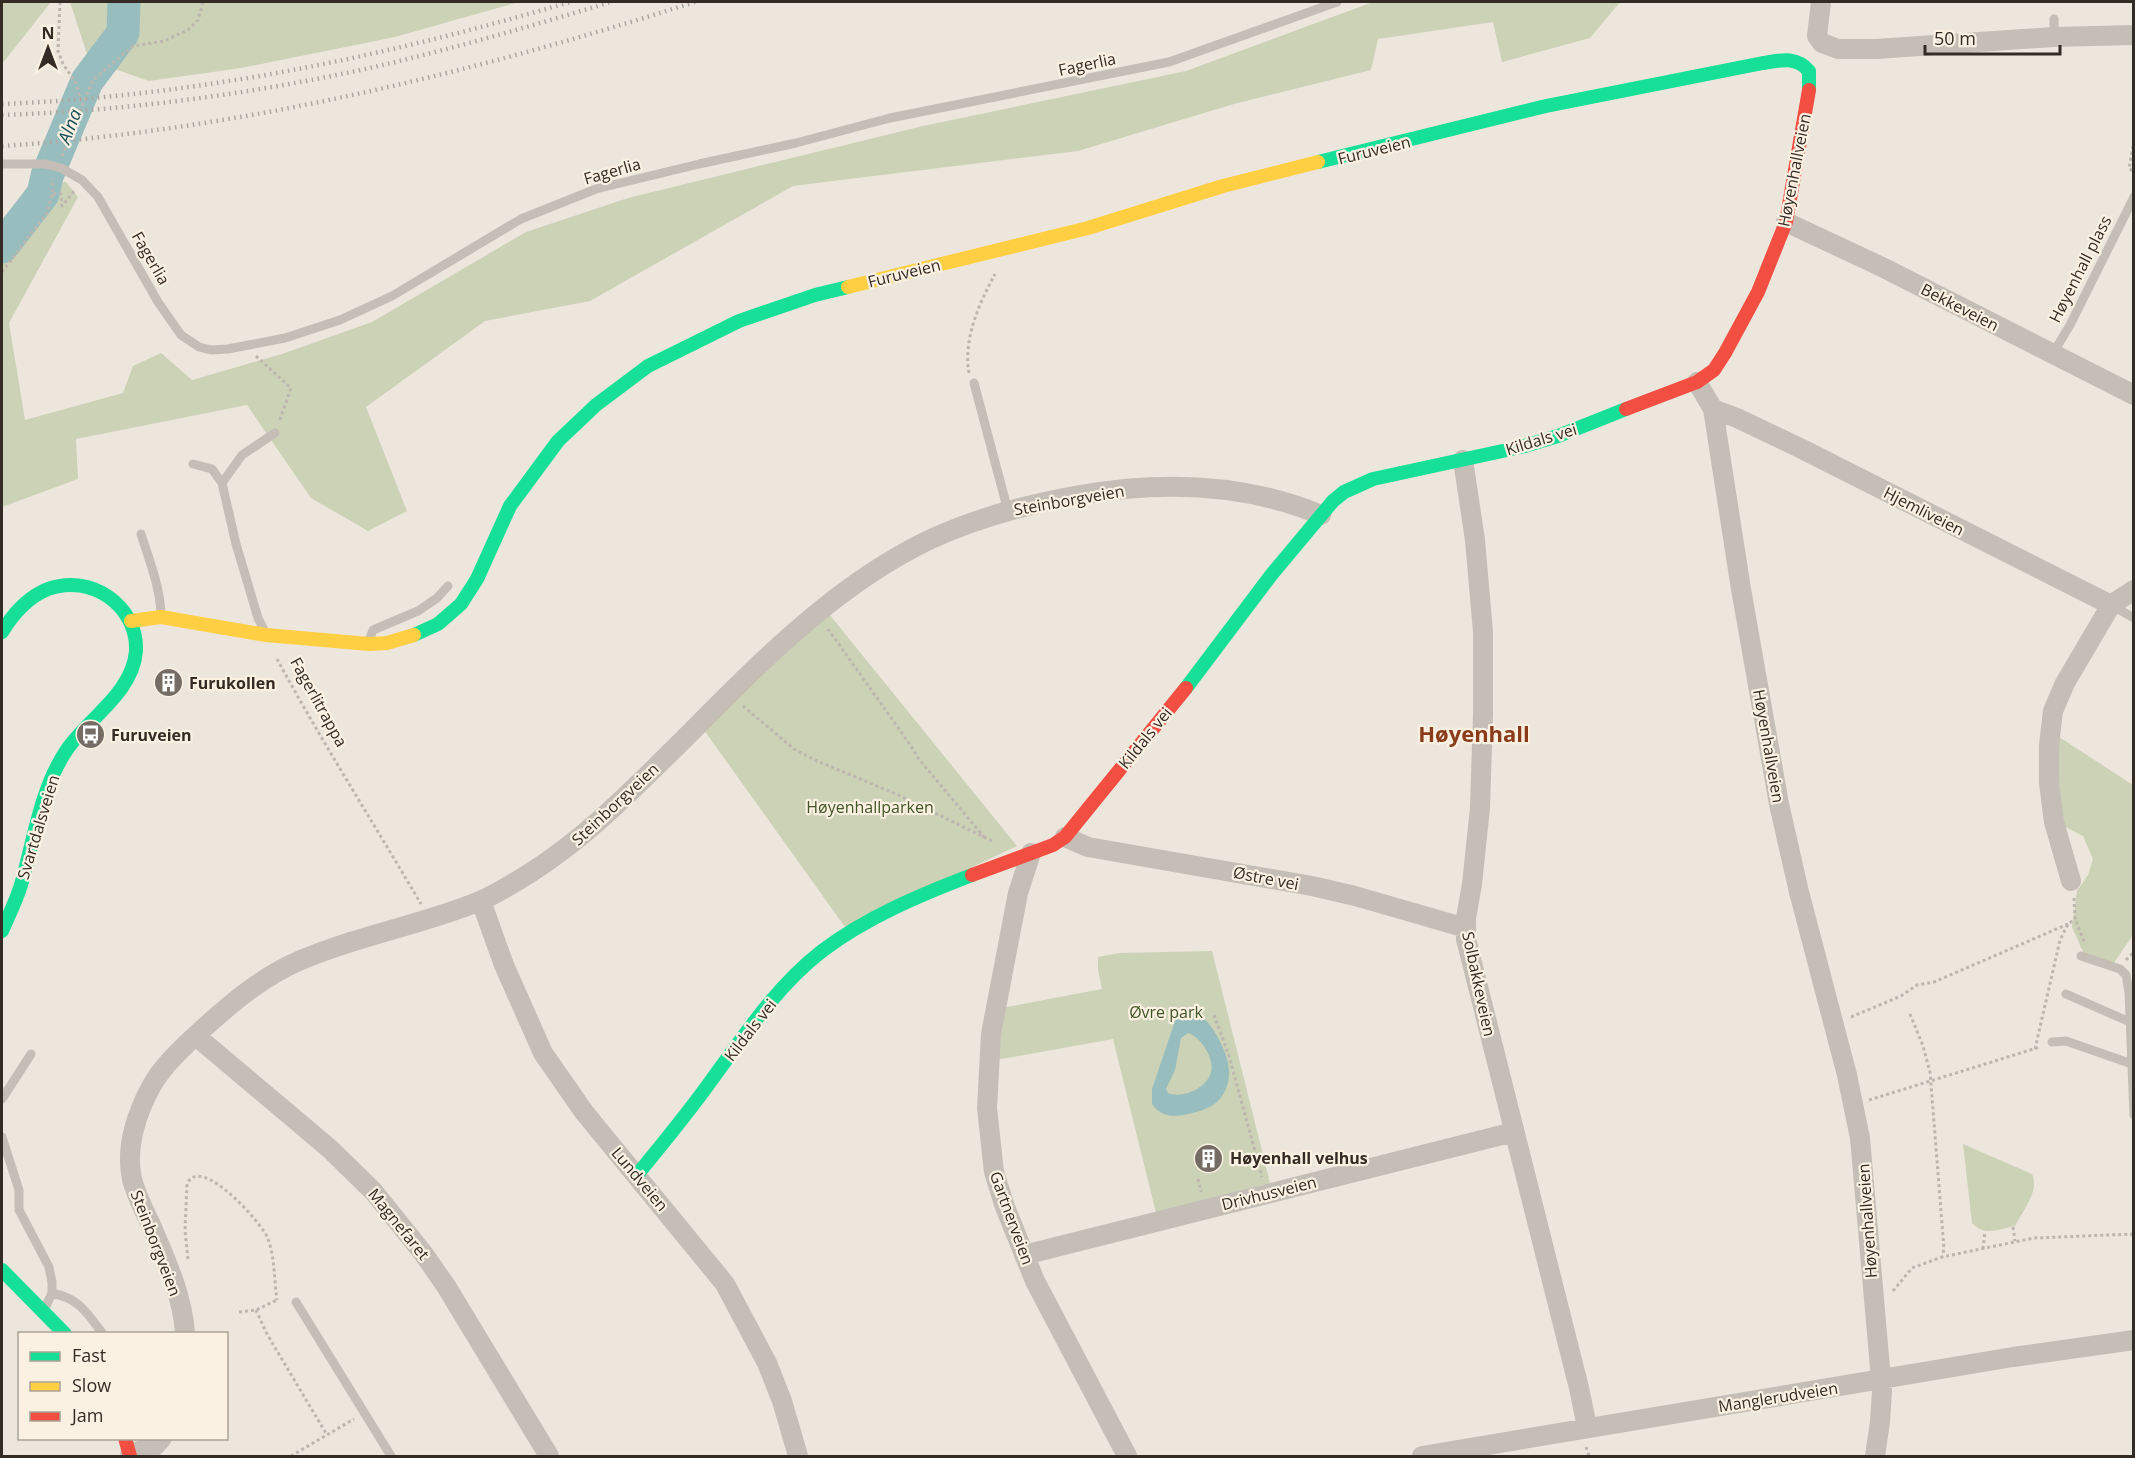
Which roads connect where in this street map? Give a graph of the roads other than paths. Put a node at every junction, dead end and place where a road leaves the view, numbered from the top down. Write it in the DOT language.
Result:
graph roads {
  1 [pos="1337,2"];
  2 [pos="1821,2"];
  3 [pos="2133,35"];
  4 [pos="1802,63"];
  5 [pos="2,164"];
  6 [pos="2133,197"];
  7 [pos="1786,222"];
  8 [pos="2052,355"];
  9 [pos="1697,382"];
  10 [pos="974,383"];
  11 [pos="2133,395"];
  12 [pos="1713,408"];
  13 [pos="275,433"];
  14 [pos="1463,460"];
  15 [pos="193,464"];
  16 [pos="222,483"];
  17 [pos="1008,511"];
  18 [pos="1321,515"];
  19 [pos="141,534"];
  20 [pos="448,586"];
  21 [pos="2133,590"];
  22 [pos="2111,605"];
  23 [pos="161,616"];
  24 [pos="2133,618"];
  25 [pos="131,621"];
  26 [pos="2,632"];
  27 [pos="266,635"];
  28 [pos="369,644"];
  29 [pos="1065,837"];
  30 [pos="1031,853"];
  31 [pos="2071,881"];
  32 [pos="481,901"];
  33 [pos="1466,928"];
  34 [pos="2,931"];
  35 [pos="2081,956"];
  36 [pos="2066,994"];
  37 [pos="2130,1022"];
  38 [pos="196,1036"];
  39 [pos="2052,1042"];
  40 [pos="31,1054"];
  41 [pos="2132,1064"];
  42 [pos="2,1099"];
  43 [pos="2133,1115"];
  44 [pos="1514,1132"];
  45 [pos="2,1137"];
  46 [pos="637,1175"];
  47 [pos="1024,1255"];
  48 [pos="2,1270"];
  49 [pos="52,1293"];
  50 [pos="296,1302"];
  51 [pos="44,1310"];
  52 [pos="63,1332"];
  53 [pos="101,1332"];
  54 [pos="185,1332"];
  55 [pos="2133,1340"];
  56 [pos="1880,1380"];
  57 [pos="1587,1427"];
  58 [pos="160,1440"];
  59 [pos="128,1450"];
  60 [pos="391,1456"];
  61 [pos="549,1456"];
  62 [pos="798,1456"];
  63 [pos="1127,1456"];
  64 [pos="1422,1456"];
  65 [pos="1875,1456"];
  1 -- 5 [label="lane, Fagerlia, bridge"];
  2 -- 3 [label="street"];
  4 -- 7 [label="street, Høyenhallveien"];
  4 -- 28 [label="street, Furuveien"];
  6 -- 8 [label="lane, Høyenhall plass"];
  7 -- 8 [label="street, Bekkeveien"];
  7 -- 9 [label="street, Høyenhallveien"];
  8 -- 11 [label="street, Bekkeveien"];
  9 -- 12 [label="street, Høyenhallveien"];
  9 -- 14 [label="street, Kildals vei"];
  10 -- 17 [label="lane"];
  12 -- 22 [label="street, Hjemliveien"];
  12 -- 56 [label="street, Høyenhallveien"];
  13 -- 16 [label="lane"];
  14 -- 18 [label="street, Kildals vei"];
  14 -- 33 [label="street, Solbakkeveien"];
  15 -- 16 [label="lane"];
  16 -- 27 [label="lane"];
  17 -- 18 [label="street, Steinborgveien"];
  17 -- 32 [label="street, Steinborgveien"];
  18 -- 29 [label="street, Kildals vei"];
  19 -- 23 [label="lane"];
  20 -- 28 [label="lane"];
  21 -- 22 [label="street"];
  22 -- 24 [label="lane, Hjemliveien"];
  22 -- 31 [label="street"];
  23 -- 25 [label="street, Furuveien"];
  23 -- 27 [label="street, Furuveien"];
  25 -- 26 [label="street"];
  25 -- 34 [label="street, Svartdalsveien"];
  27 -- 28 [label="street, Furuveien"];
  29 -- 30 [label="street, Kildals vei"];
  29 -- 33 [label="street, Østre vei"];
  30 -- 46 [label="street, Kildals vei"];
  30 -- 47 [label="street, Gartnerveien"];
  32 -- 38 [label="street, Steinborgveien"];
  32 -- 46 [label="street, Lundveien"];
  33 -- 44 [label="street, Solbakkeveien"];
  35 -- 37 [label="lane"];
  36 -- 37 [label="lane"];
  37 -- 41 [label="lane"];
  38 -- 54 [label="street, Steinborgveien"];
  38 -- 61 [label="street, Magnefaret"];
  39 -- 41 [label="lane"];
  40 -- 42 [label="lane"];
  41 -- 43 [label="lane"];
  44 -- 47 [label="street, Drivhusveien"];
  44 -- 57 [label="street, Solbakkeveien"];
  45 -- 49 [label="lane"];
  46 -- 62 [label="street, Lundveien"];
  47 -- 63 [label="street, Gartnerveien"];
  48 -- 51 [label="street"];
  49 -- 51 [label="lane"];
  49 -- 53 [label="lane"];
  50 -- 60 [label="lane"];
  51 -- 52 [label="street"];
  55 -- 56 [label="street, Manglerudveien"];
  56 -- 57 [label="street, Manglerudveien"];
  56 -- 65 [label="street, Høyenhallveien"];
  57 -- 64 [label="street, Manglerudveien"];
  58 -- 59 [label="street"];
}
